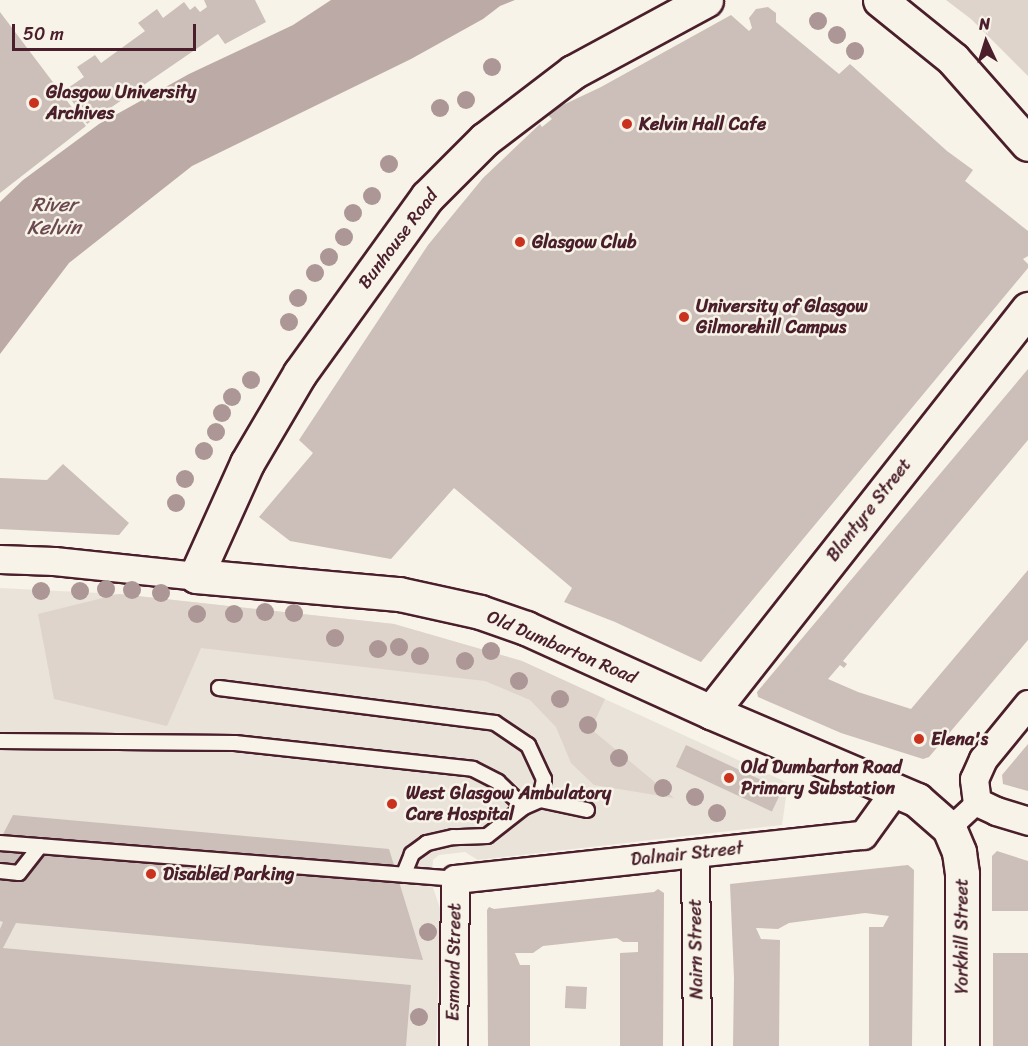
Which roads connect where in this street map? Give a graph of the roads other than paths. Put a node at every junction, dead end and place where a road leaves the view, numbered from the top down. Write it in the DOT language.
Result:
graph roads {
  1 [pos="706,0"];
  2 [pos="880,0"];
  3 [pos="1028,144"];
  4 [pos="1028,309"];
  5 [pos="0,559"];
  6 [pos="196,576"];
  7 [pos="219,688"];
  8 [pos="1028,704"];
  9 [pos="711,712"];
  10 [pos="0,741"];
  11 [pos="896,789"];
  12 [pos="540,800"];
  13 [pos="978,802"];
  14 [pos="524,807"];
  15 [pos="587,810"];
  16 [pos="1028,821"];
  17 [pos="948,828"];
  18 [pos="0,843"];
  19 [pos="40,846"];
  20 [pos="695,853"];
  21 [pos="0,871"];
  22 [pos="404,874"];
  23 [pos="454,879"];
  24 [pos="453,1046"];
  25 [pos="698,1046"];
  26 [pos="962,1046"];
  1 -- 6 [label="street, Bunhouse Road"];
  2 -- 3 [label="street"];
  4 -- 9 [label="street, Blantyre Street"];
  5 -- 6 [label="street, Old Dumbarton Road"];
  6 -- 9 [label="street, Old Dumbarton Road"];
  7 -- 12 [label="lane"];
  8 -- 13 [label="street"];
  9 -- 11 [label="street, Old Dumbarton Road"];
  10 -- 14 [label="lane"];
  11 -- 17 [label="street, Old Dumbarton Road"];
  11 -- 20 [label="street, Dalnair Street"];
  12 -- 14 [label="lane"];
  12 -- 15 [label="lane"];
  13 -- 16 [label="street"];
  13 -- 17 [label="street"];
  14 -- 22 [label="lane"];
  17 -- 26 [label="street, Yorkhill Street"];
  18 -- 19 [label="lane"];
  19 -- 21 [label="lane"];
  19 -- 22 [label="lane"];
  20 -- 23 [label="street, Dalnair Street"];
  20 -- 25 [label="street, Nairn Street"];
  22 -- 23 [label="lane"];
  23 -- 24 [label="street, Esmond Street"];
}
